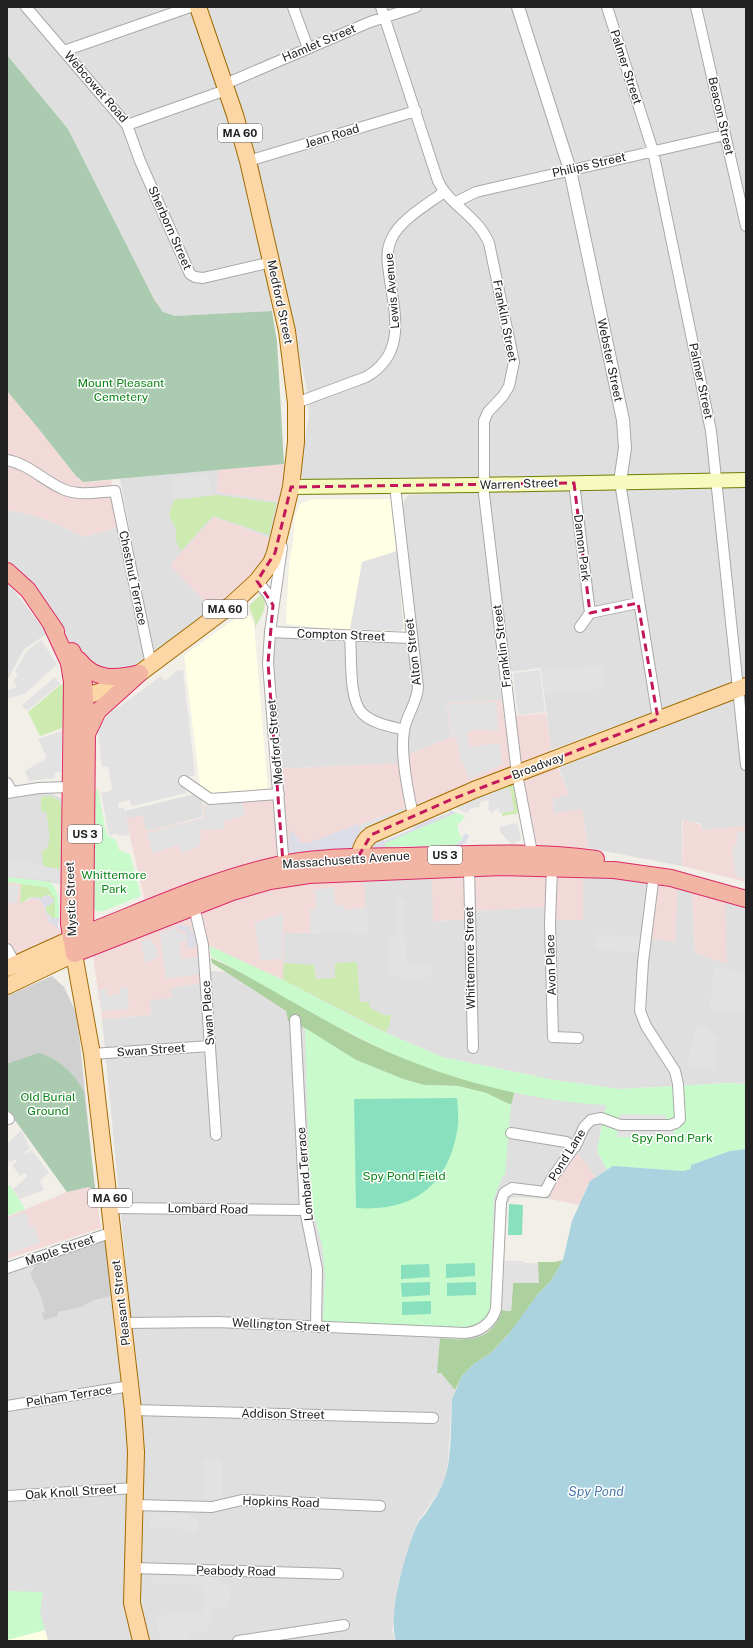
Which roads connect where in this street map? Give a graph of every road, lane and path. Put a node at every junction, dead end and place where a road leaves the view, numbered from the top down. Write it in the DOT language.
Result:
graph roads {
  1 [pos="26,7"];
  2 [pos="190,7"];
  3 [pos="198,7"];
  4 [pos="293,7"];
  5 [pos="416,7"];
  6 [pos="518,7"];
  7 [pos="607,7"];
  8 [pos="696,7"];
  9 [pos="382,12"];
  10 [pos="308,48"];
  11 [pos="64,51"];
  12 [pos="225,87"];
  13 [pos="416,111"];
  14 [pos="127,126"];
  15 [pos="725,135"];
  16 [pos="653,151"];
  17 [pos="248,161"];
  18 [pos="570,170"];
  19 [pos="444,192"];
  20 [pos="456,202"];
  21 [pos="746,226"];
  22 [pos="272,262"];
  23 [pos="296,403"];
  24 [pos="7,460"];
  25 [pos="715,480"];
  26 [pos="746,480"];
  27 [pos="620,482"];
  28 [pos="574,483"];
  29 [pos="483,485"];
  30 [pos="395,486"];
  31 [pos="291,487"];
  32 [pos="284,523"];
  33 [pos="7,571"];
  34 [pos="257,581"];
  35 [pos="638,603"];
  36 [pos="273,605"];
  37 [pos="590,613"];
  38 [pos="50,622"];
  39 [pos="580,627"];
  40 [pos="270,632"];
  41 [pos="350,636"];
  42 [pos="411,638"];
  43 [pos="70,649"];
  44 [pos="146,669"];
  45 [pos="741,687"];
  46 [pos="79,699"];
  47 [pos="658,720"];
  48 [pos="404,730"];
  49 [pos="87,733"];
  50 [pos="746,765"];
  51 [pos="517,774"];
  52 [pos="184,781"];
  53 [pos="7,783"];
  54 [pos="86,783"];
  55 [pos="70,787"];
  56 [pos="9,793"];
  57 [pos="279,794"];
  58 [pos="413,815"];
  59 [pos="534,861"];
  60 [pos="358,865"];
  61 [pos="469,868"];
  62 [pos="552,868"];
  63 [pos="284,871"];
  64 [pos="654,874"];
  65 [pos="746,898"];
  66 [pos="192,899"];
  67 [pos="7,949"];
  68 [pos="79,949"];
  69 [pos="11,966"];
  70 [pos="7,980"];
  71 [pos="7,986"];
  72 [pos="295,1020"];
  73 [pos="578,1038"];
  74 [pos="210,1046"];
  75 [pos="473,1048"];
  76 [pos="92,1054"];
  77 [pos="511,1132"];
  78 [pos="216,1135"];
  79 [pos="575,1146"];
  80 [pos="111,1208"];
  81 [pos="305,1210"];
  82 [pos="113,1232"];
  83 [pos="7,1268"];
  84 [pos="124,1323"];
  85 [pos="316,1327"];
  86 [pos="438,1332"];
  87 [pos="130,1386"];
  88 [pos="7,1406"];
  89 [pos="133,1410"];
  90 [pos="433,1418"];
  91 [pos="135,1488"];
  92 [pos="7,1496"];
  93 [pos="135,1504"];
  94 [pos="380,1506"];
  95 [pos="133,1568"];
  96 [pos="338,1574"];
  97 [pos="344,1625"];
  98 [pos="141,1641"];
  99 [pos="238,1641"];
  1 -- 11 [label="street, Webcowet Road"];
  2 -- 11 [label="street"];
  3 -- 12 [label="main road, Medford Street / MA 60"];
  4 -- 10 [label="street"];
  5 -- 9 [label="street, Hamlet Street"];
  6 -- 18 [label="street, Webster Street"];
  7 -- 16 [label="street, Palmer Street"];
  8 -- 15 [label="street, Beacon Street"];
  9 -- 10 [label="street, Hamlet Street"];
  9 -- 13 [label="street, Franklin Street"];
  10 -- 12 [label="street, Hamlet Street"];
  11 -- 14 [label="street, Webcowet Road"];
  12 -- 14 [label="street, Webcowet Road"];
  12 -- 17 [label="main road, Medford Street / MA 60"];
  13 -- 17 [label="street, Jean Road"];
  13 -- 19 [label="street, Franklin Street"];
  14 -- 22 [label="street, Sherborn Street"];
  15 -- 16 [label="street, Philips Street"];
  15 -- 21 [label="street, Beacon Street"];
  16 -- 18 [label="street, Philips Street"];
  16 -- 25 [label="street, Palmer Street"];
  17 -- 22 [label="main road, Medford Street / MA 60"];
  18 -- 20 [label="street, Philips Street"];
  18 -- 27 [label="street, Webster Street"];
  19 -- 20 [label="street, Franklin Street"];
  19 -- 23 [label="street, Lewis Avenue"];
  20 -- 29 [label="street, Franklin Street"];
  22 -- 23 [label="main road, Medford Street / MA 60"];
  23 -- 31 [label="main road, Medford Street / MA 60"];
  24 -- 44 [label="street, Chestnut Terrace"];
  25 -- 26 [label="main road, Warren Street"];
  25 -- 27 [label="main road, Warren Street"];
  25 -- 45 [label="street, Palmer Street"];
  27 -- 28 [label="main road, Warren Street"];
  27 -- 35 [label="street, Webster Street"];
  28 -- 29 [label="main road, Warren Street"];
  28 -- 37 [label="street, Damon Park"];
  29 -- 30 [label="main road, Warren Street"];
  29 -- 51 [label="street, Franklin Street"];
  30 -- 31 [label="main road, Warren Street"];
  30 -- 42 [label="street, Alton Street"];
  31 -- 32 [label="main road, Medford Street / MA 60"];
  32 -- 34 [label="main road, MA 60"];
  32 -- 36 [label="street, Medford Street"];
  33 -- 38 [label="highway, Mystic Street / US 3"];
  34 -- 36 [label="street"];
  34 -- 44 [label="main road, MA 60"];
  35 -- 37 [label="street"];
  35 -- 47 [label="street, Webster Street"];
  36 -- 40 [label="street, Medford Street"];
  37 -- 39 [label="street"];
  38 -- 43 [label="highway, Mystic Street / US 3"];
  38 -- 46 [label="highway, Mystic Street / US 3"];
  40 -- 41 [label="street, Compton Street"];
  40 -- 57 [label="street, Medford Street"];
  41 -- 42 [label="street, Compton Street"];
  41 -- 48 [label="street"];
  42 -- 48 [label="street, Alton Street"];
  43 -- 44 [label="highway"];
  43 -- 46 [label="highway, Mystic Street / US 3"];
  44 -- 46 [label="main road, MA 60"];
  44 -- 49 [label="highway, MA 60"];
  45 -- 47 [label="main road, Broadway"];
  45 -- 50 [label="street, Palmer Street"];
  46 -- 49 [label="highway, Mystic Street / US 3"];
  46 -- 55 [label="highway, Mystic Street / US 3"];
  47 -- 51 [label="main road, Broadway"];
  48 -- 58 [label="street, Alton Street"];
  49 -- 54 [label="highway, Mystic Street / US 3"];
  51 -- 58 [label="main road, Broadway"];
  51 -- 59 [label="street, Franklin Street"];
  52 -- 57 [label="street"];
  53 -- 56 [label="street"];
  54 -- 55 [label="highway"];
  54 -- 68 [label="highway, Mystic Street / US 3"];
  55 -- 56 [label="street"];
  55 -- 68 [label="highway, Mystic Street / US 3"];
  57 -- 63 [label="street, Medford Street"];
  58 -- 60 [label="main road, Broadway"];
  59 -- 60 [label="highway, Massachusetts Avenue / US 3"];
  59 -- 61 [label="highway, Massachusetts Avenue / US 3"];
  59 -- 62 [label="highway, Massachusetts Avenue / US 3"];
  59 -- 64 [label="highway, Massachusetts Avenue / US 3"];
  60 -- 61 [label="highway, Massachusetts Avenue / US 3"];
  60 -- 63 [label="highway, Massachusetts Avenue / US 3"];
  61 -- 75 [label="street, Whittemore Street"];
  62 -- 64 [label="highway, Massachusetts Avenue / US 3"];
  62 -- 73 [label="street, Avon Place"];
  63 -- 66 [label="highway, Massachusetts Avenue / US 3"];
  64 -- 65 [label="highway, Massachusetts Avenue / US 3"];
  64 -- 79 [label="street, Pond Lane"];
  66 -- 68 [label="highway, Massachusetts Avenue / US 3"];
  66 -- 74 [label="street, Swan Place"];
  67 -- 69 [label="street"];
  68 -- 69 [label="main road, Massachusetts Avenue"];
  68 -- 71 [label="main road, Massachusetts Avenue"];
  68 -- 76 [label="main road, Pleasant Street / MA 60"];
  69 -- 70 [label="street"];
  72 -- 81 [label="street, Lombard Terrace"];
  74 -- 76 [label="street, Swan Street"];
  74 -- 78 [label="street, Swan Place"];
  76 -- 80 [label="main road, Pleasant Street / MA 60"];
  77 -- 79 [label="street"];
  79 -- 86 [label="street, Pond Lane"];
  80 -- 81 [label="street, Lombard Road"];
  80 -- 82 [label="main road, Pleasant Street / MA 60"];
  81 -- 85 [label="street, Lombard Terrace"];
  82 -- 83 [label="street, Maple Street"];
  82 -- 84 [label="main road, Pleasant Street / MA 60"];
  84 -- 85 [label="street, Wellington Street"];
  84 -- 87 [label="main road, Pleasant Street / MA 60"];
  85 -- 86 [label="street, Wellington Street"];
  87 -- 88 [label="street, Pelham Terrace"];
  87 -- 89 [label="main road, Pleasant Street / MA 60"];
  89 -- 90 [label="street, Addison Street"];
  89 -- 91 [label="main road, Pleasant Street / MA 60"];
  91 -- 92 [label="street, Oak Knoll Street"];
  91 -- 93 [label="main road, Pleasant Street / MA 60"];
  93 -- 94 [label="street, Hopkins Road"];
  93 -- 95 [label="main road, Pleasant Street / MA 60"];
  95 -- 96 [label="street, Peabody Road"];
  95 -- 98 [label="main road, Pleasant Street / MA 60"];
  97 -- 99 [label="street"];
}
